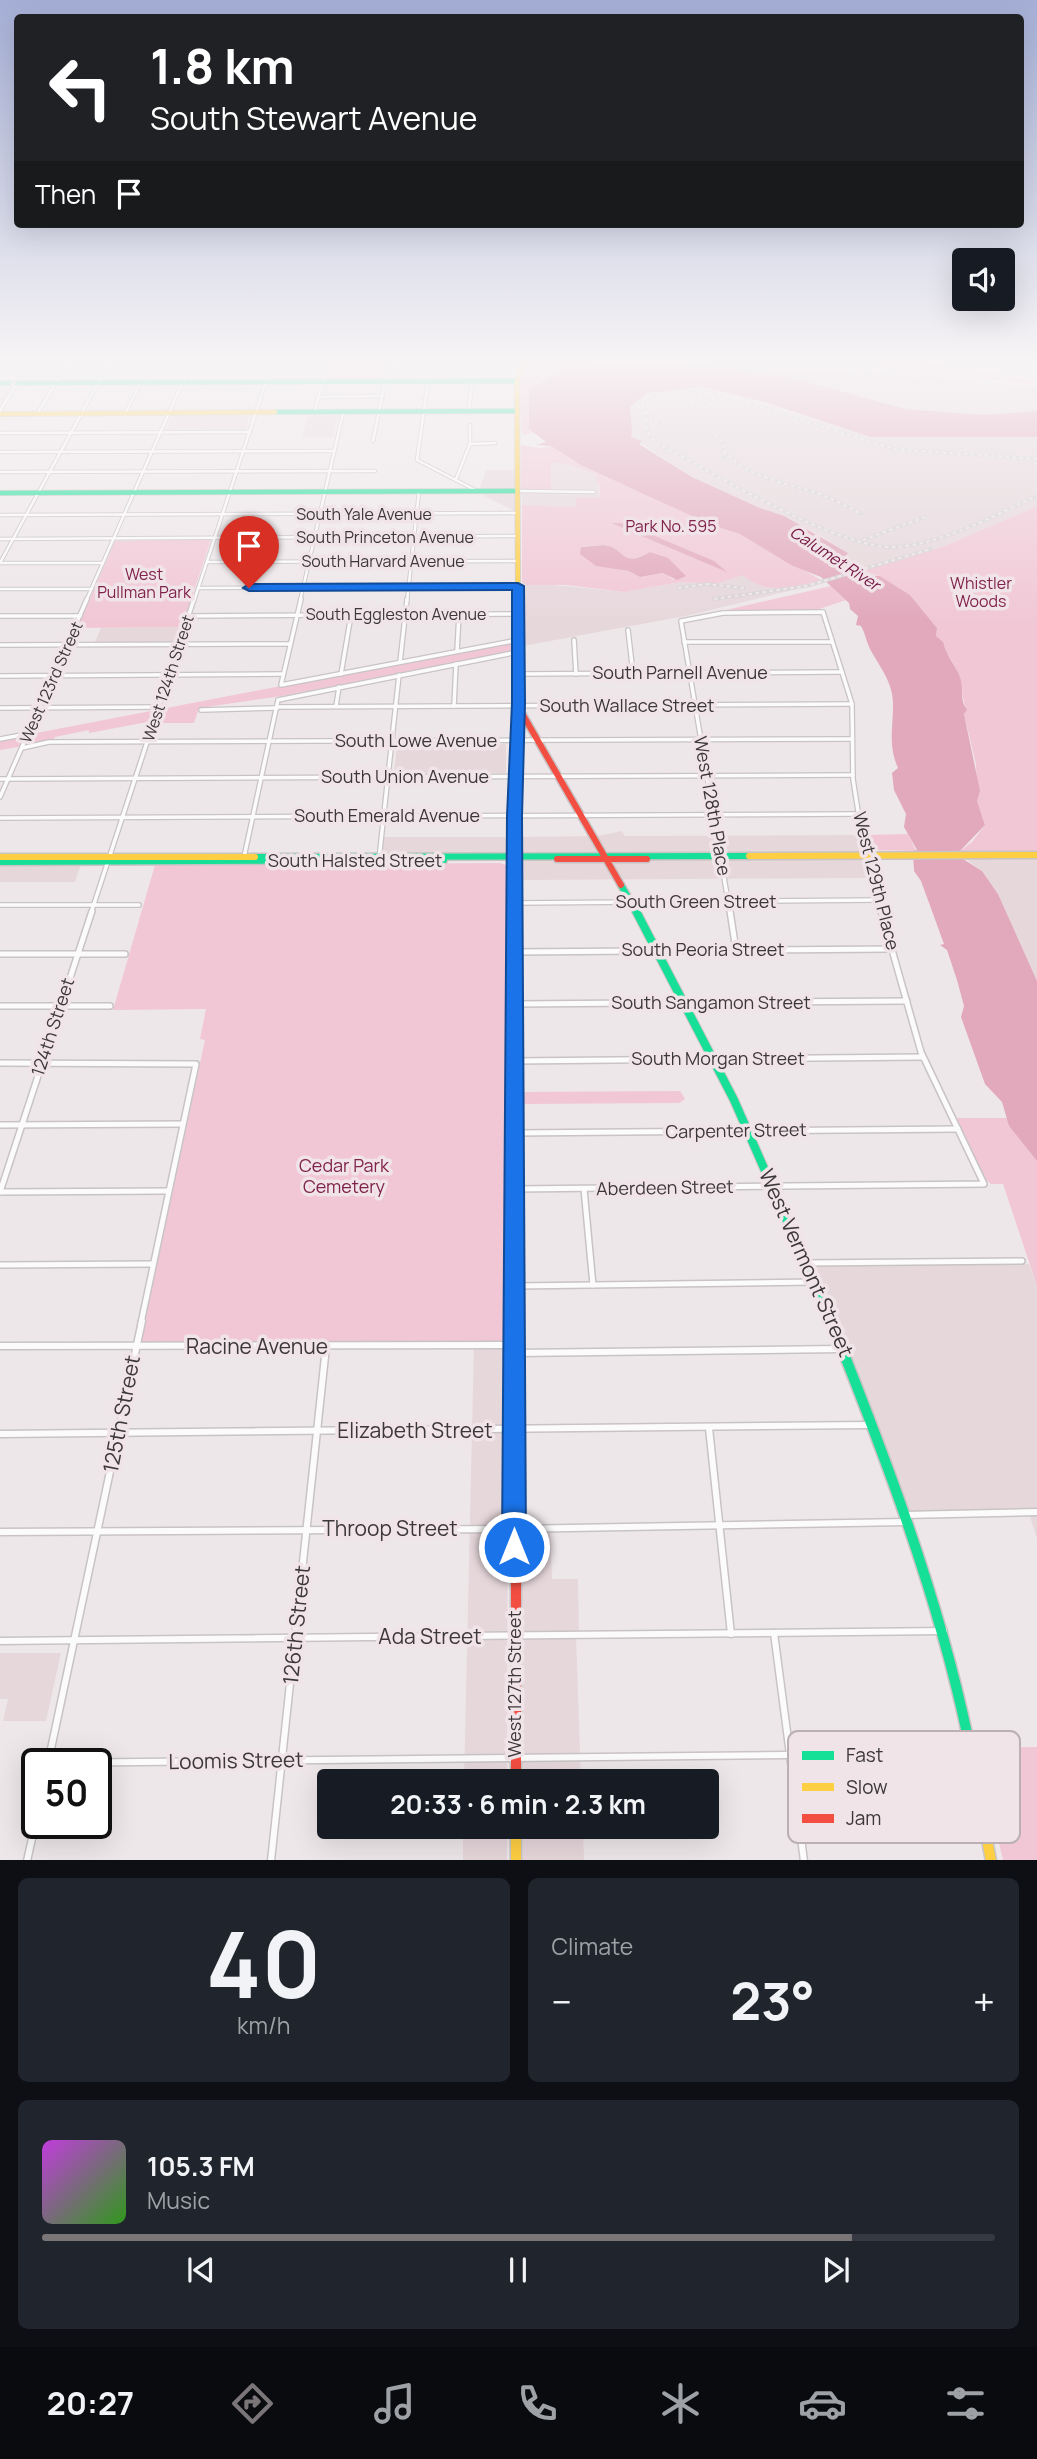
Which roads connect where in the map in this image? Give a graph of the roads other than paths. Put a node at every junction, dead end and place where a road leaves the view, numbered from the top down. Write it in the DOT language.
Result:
graph roads {
  1 [pos="418,450"];
  2 [pos="468,450"];
  3 [pos="517,450"];
  4 [pos="243,451"];
  5 [pos="334,451"];
  6 [pos="0,452"];
  7 [pos="61,452"];
  8 [pos="152,452"];
  9 [pos="143,471"];
  10 [pos="237,471"];
  11 [pos="329,471"];
  12 [pos="374,471"];
  13 [pos="0,472"];
  14 [pos="50,472"];
  15 [pos="456,480"];
  16 [pos="518,491"];
  17 [pos="230,492"];
  18 [pos="324,492"];
  19 [pos="419,492"];
  20 [pos="479,492"];
  21 [pos="594,492"];
  22 [pos="0,493"];
  23 [pos="38,493"];
  24 [pos="134,493"];
  25 [pos="416,513"];
  26 [pos="518,513"];
  27 [pos="319,514"];
  28 [pos="0,515"];
  29 [pos="26,515"];
  30 [pos="124,515"];
  31 [pos="222,515"];
  32 [pos="518,536"];
  33 [pos="314,537"];
  34 [pos="414,537"];
  35 [pos="13,538"];
  36 [pos="114,538"];
  37 [pos="215,538"];
  38 [pos="0,539"];
  39 [pos="411,561"];
  40 [pos="518,561"];
  41 [pos="207,562"];
  42 [pos="309,562"];
  43 [pos="0,563"];
  44 [pos="103,563"];
  45 [pos="518,586"];
  46 [pos="303,587"];
  47 [pos="408,587"];
  48 [pos="198,588"];
  49 [pos="0,589"];
  50 [pos="92,589"];
  51 [pos="823,612"];
  52 [pos="405,614"];
  53 [pos="459,614"];
  54 [pos="518,614"];
  55 [pos="297,615"];
  56 [pos="351,615"];
  57 [pos="0,616"];
  58 [pos="80,616"];
  59 [pos="189,616"];
  60 [pos="628,630"];
  61 [pos="519,640"];
  62 [pos="574,640"];
  63 [pos="684,642"];
  64 [pos="832,642"];
  65 [pos="290,644"];
  66 [pos="0,645"];
  67 [pos="67,645"];
  68 [pos="179,645"];
  69 [pos="457,651"];
  70 [pos="519,652"];
  71 [pos="400,663"];
  72 [pos="456,664"];
  73 [pos="842,672"];
  74 [pos="633,673"];
  75 [pos="690,673"];
  76 [pos="283,674"];
  77 [pos="341,674"];
  78 [pos="519,674"];
  79 [pos="576,674"];
  80 [pos="54,675"];
  81 [pos="169,675"];
  82 [pos="398,675"];
  83 [pos="0,676"];
  84 [pos="339,687"];
  85 [pos="695,705"];
  86 [pos="852,705"];
  87 [pos="336,706"];
  88 [pos="395,706"];
  89 [pos="454,706"];
  90 [pos="519,706"];
  91 [pos="158,707"];
  92 [pos="277,707"];
  93 [pos="0,708"];
  94 [pos="39,708"];
  95 [pos="201,710"];
  96 [pos="28,734"];
  97 [pos="0,739"];
  98 [pos="852,739"];
  99 [pos="515,740"];
  100 [pos="701,740"];
  101 [pos="269,741"];
  102 [pos="391,741"];
  103 [pos="536,741"];
  104 [pos="147,742"];
  105 [pos="22,748"];
  106 [pos="853,775"];
  107 [pos="707,776"];
  108 [pos="514,777"];
  109 [pos="558,777"];
  110 [pos="135,778"];
  111 [pos="261,778"];
  112 [pos="387,778"];
  113 [pos="0,779"];
  114 [pos="8,779"];
  115 [pos="0,797"];
  116 [pos="857,814"];
  117 [pos="580,815"];
  118 [pos="713,815"];
  119 [pos="383,816"];
  120 [pos="514,816"];
  121 [pos="253,817"];
  122 [pos="0,818"];
  123 [pos="122,818"];
  124 [pos="1037,855"];
  125 [pos="604,856"];
  126 [pos="721,856"];
  127 [pos="866,856"];
  128 [pos="514,857"];
  129 [pos="379,858"];
  130 [pos="243,859"];
  131 [pos="0,860"];
  132 [pos="108,860"];
  133 [pos="878,900"];
  134 [pos="728,901"];
  135 [pos="630,902"];
  136 [pos="514,903"];
  137 [pos="0,905"];
  138 [pos="93,905"];
  139 [pos="139,905"];
  140 [pos="892,949"];
  141 [pos="658,950"];
  142 [pos="736,950"];
  143 [pos="514,951"];
  144 [pos="0,954"];
  145 [pos="77,954"];
  146 [pos="125,954"];
  147 [pos="907,1001"];
  148 [pos="687,1003"];
  149 [pos="514,1004"];
  150 [pos="0,1006"];
  151 [pos="60,1006"];
  152 [pos="110,1006"];
  153 [pos="922,1057"];
  154 [pos="714,1059"];
  155 [pos="514,1060"];
  156 [pos="0,1063"];
  157 [pos="42,1063"];
  158 [pos="182,1124"];
  159 [pos="0,1125"];
  160 [pos="22,1125"];
  161 [pos="958,1129"];
  162 [pos="747,1131"];
  163 [pos="514,1133"];
  164 [pos="984,1184"];
  165 [pos="771,1186"];
  166 [pos="514,1189"];
  167 [pos="584,1189"];
  168 [pos="168,1191"];
  169 [pos="0,1192"];
  170 [pos="1023,1261"];
  171 [pos="806,1263"];
  172 [pos="151,1264"];
  173 [pos="0,1265"];
  174 [pos="815,1282"];
  175 [pos="593,1285"];
  176 [pos="514,1286"];
  177 [pos="0,1346"];
  178 [pos="326,1347"];
  179 [pos="135,1348"];
  180 [pos="514,1349"];
  181 [pos="845,1350"];
  182 [pos="873,1425"];
  183 [pos="709,1427"];
  184 [pos="514,1430"];
  185 [pos="317,1432"];
  186 [pos="119,1433"];
  187 [pos="0,1434"];
  188 [pos="1037,1512"];
  189 [pos="905,1518"];
  190 [pos="720,1525"];
  191 [pos="514,1529"];
  192 [pos="307,1530"];
  193 [pos="98,1531"];
  194 [pos="0,1532"];
  195 [pos="944,1631"];
  196 [pos="774,1633"];
  197 [pos="731,1634"];
  198 [pos="515,1637"];
  199 [pos="295,1639"];
  200 [pos="0,1641"];
  201 [pos="74,1641"];
  202 [pos="965,1731"];
  203 [pos="788,1740"];
  204 [pos="51,1748"];
  205 [pos="788,1755"];
  206 [pos="515,1759"];
  207 [pos="282,1760"];
  208 [pos="112,1763"];
  209 [pos="515,1769"];
  210 [pos="32,1839"];
  211 [pos="516,1839"];
  212 [pos="27,1860"];
  213 [pos="271,1860"];
  214 [pos="516,1860"];
  1 -- 15 [label="street"];
  2 -- 15 [label="street"];
  3 -- 16 [label="main road, West 127th Street"];
  4 -- 5 [label="street"];
  4 -- 8 [label="street"];
  4 -- 10 [label="street, West 124th Street"];
  5 -- 11 [label="street"];
  6 -- 7 [label="street"];
  7 -- 8 [label="street"];
  7 -- 14 [label="street"];
  8 -- 9 [label="street, West 123rd Street"];
  9 -- 10 [label="street"];
  9 -- 14 [label="street"];
  9 -- 24 [label="street, West 123rd Street"];
  10 -- 11 [label="street"];
  10 -- 17 [label="street, West 124th Street"];
  11 -- 12 [label="street"];
  11 -- 18 [label="street"];
  13 -- 14 [label="street"];
  14 -- 23 [label="street"];
  15 -- 20 [label="street"];
  16 -- 20 [label="main road"];
  16 -- 21 [label="street"];
  16 -- 26 [label="main road, West 127th Street"];
  17 -- 18 [label="main road"];
  17 -- 24 [label="main road"];
  17 -- 31 [label="street, West 124th Street"];
  18 -- 19 [label="main road"];
  18 -- 27 [label="street"];
  19 -- 20 [label="main road"];
  19 -- 25 [label="street"];
  22 -- 23 [label="main road"];
  23 -- 24 [label="main road"];
  23 -- 29 [label="street"];
  24 -- 30 [label="street, West 123rd Street"];
  25 -- 26 [label="street, South Yale Avenue"];
  25 -- 27 [label="street, South Yale Avenue"];
  25 -- 34 [label="street"];
  26 -- 32 [label="main road, West 127th Street"];
  27 -- 31 [label="street, South Yale Avenue"];
  27 -- 33 [label="street"];
  28 -- 29 [label="street, South Yale Avenue"];
  29 -- 30 [label="street, South Yale Avenue"];
  29 -- 35 [label="street"];
  30 -- 31 [label="street, South Yale Avenue"];
  30 -- 36 [label="street, West 123rd Street"];
  31 -- 37 [label="street, West 124th Street"];
  32 -- 34 [label="street, South Princeton Avenue"];
  32 -- 40 [label="main road, West 127th Street"];
  33 -- 34 [label="street, South Princeton Avenue"];
  33 -- 37 [label="street, South Princeton Avenue"];
  33 -- 42 [label="street"];
  34 -- 39 [label="street"];
  35 -- 36 [label="street, South Princeton Avenue"];
  35 -- 38 [label="street, South Princeton Avenue"];
  35 -- 43 [label="street"];
  36 -- 37 [label="street, South Princeton Avenue"];
  36 -- 44 [label="street, West 123rd Street"];
  37 -- 41 [label="street, West 124th Street"];
  39 -- 40 [label="street, South Harvard Avenue"];
  39 -- 42 [label="street, South Harvard Avenue"];
  39 -- 47 [label="street"];
  40 -- 45 [label="main road, West 127th Street"];
  41 -- 42 [label="street, South Harvard Avenue"];
  41 -- 48 [label="street, West 124th Street"];
  42 -- 46 [label="street"];
  43 -- 44 [label="street"];
  44 -- 50 [label="street, West 123rd Street"];
  45 -- 47 [label="street"];
  45 -- 54 [label="main road, West 127th Street"];
  46 -- 47 [label="street"];
  46 -- 48 [label="street"];
  46 -- 55 [label="street"];
  47 -- 52 [label="street"];
  48 -- 59 [label="street, West 124th Street"];
  49 -- 50 [label="street"];
  50 -- 58 [label="street, West 123rd Street"];
  51 -- 63 [label="street, West 128th Place"];
  51 -- 64 [label="street, West 129th Place"];
  52 -- 53 [label="street, South Eggleston Avenue"];
  52 -- 56 [label="street, South Eggleston Avenue"];
  52 -- 71 [label="street"];
  53 -- 54 [label="street, South Eggleston Avenue"];
  53 -- 69 [label="street"];
  54 -- 61 [label="main road, West 127th Street"];
  55 -- 56 [label="street, South Eggleston Avenue"];
  55 -- 59 [label="street, South Eggleston Avenue"];
  55 -- 65 [label="street"];
  56 -- 77 [label="street"];
  57 -- 58 [label="street"];
  58 -- 67 [label="street, West 123rd Street"];
  59 -- 68 [label="street, West 124th Street"];
  60 -- 74 [label="street"];
  61 -- 69 [label="street"];
  61 -- 70 [label="main road, West 127th Street"];
  62 -- 79 [label="street"];
  63 -- 64 [label="street"];
  63 -- 75 [label="street, West 128th Place"];
  64 -- 73 [label="street, West 129th Place"];
  65 -- 68 [label="street"];
  65 -- 76 [label="street"];
  66 -- 67 [label="street"];
  67 -- 68 [label="street"];
  67 -- 80 [label="street, West 123rd Street"];
  68 -- 81 [label="street, West 124th Street"];
  69 -- 71 [label="street"];
  70 -- 72 [label="street"];
  70 -- 78 [label="main road, West 127th Street"];
  71 -- 77 [label="street"];
  72 -- 82 [label="street"];
  72 -- 89 [label="street"];
  73 -- 75 [label="street, South Parnell Avenue"];
  73 -- 86 [label="street, West 129th Place"];
  74 -- 75 [label="street, South Parnell Avenue"];
  74 -- 79 [label="street, South Parnell Avenue"];
  75 -- 85 [label="street, West 128th Place"];
  76 -- 77 [label="street"];
  76 -- 81 [label="street"];
  78 -- 79 [label="street, South Parnell Avenue"];
  78 -- 90 [label="main road, West 127th Street"];
  80 -- 81 [label="street"];
  80 -- 83 [label="street"];
  80 -- 94 [label="street, West 123rd Street"];
  81 -- 91 [label="street, West 124th Street"];
  82 -- 84 [label="street"];
  82 -- 88 [label="street"];
  84 -- 87 [label="street"];
  84 -- 92 [label="street"];
  85 -- 86 [label="street, South Wallace Street"];
  85 -- 90 [label="street, South Wallace Street"];
  85 -- 100 [label="street, West 128th Place"];
  86 -- 98 [label="street, West 129th Place"];
  87 -- 88 [label="street, South Wallace Street"];
  87 -- 92 [label="street, South Wallace Street"];
  88 -- 89 [label="street, South Wallace Street"];
  88 -- 102 [label="street"];
  89 -- 90 [label="street, South Wallace Street"];
  90 -- 99 [label="main road, West 127th Street"];
  90 -- 103 [label="main road, West Vermont Street"];
  91 -- 94 [label="street"];
  91 -- 104 [label="street, West 124th Street"];
  92 -- 95 [label="street, South Wallace Street"];
  92 -- 101 [label="street"];
  93 -- 94 [label="street"];
  94 -- 96 [label="street, West 123rd Street"];
  96 -- 97 [label="street"];
  96 -- 105 [label="street, West 123rd Street"];
  98 -- 100 [label="street, South Lowe Avenue"];
  98 -- 106 [label="street, West 129th Place"];
  99 -- 102 [label="street, South Lowe Avenue"];
  99 -- 103 [label="street, South Lowe Avenue"];
  99 -- 108 [label="main road, West 127th Street"];
  100 -- 103 [label="street, South Lowe Avenue"];
  100 -- 107 [label="street, West 128th Place"];
  101 -- 102 [label="street, South Lowe Avenue"];
  101 -- 104 [label="street, South Lowe Avenue"];
  101 -- 111 [label="street"];
  102 -- 112 [label="street"];
  103 -- 109 [label="main road, West Vermont Street"];
  104 -- 105 [label="street, South Lowe Avenue"];
  104 -- 110 [label="street, West 124th Street"];
  105 -- 114 [label="street, West 123rd Street"];
  106 -- 107 [label="street, South Union Avenue"];
  106 -- 116 [label="street, West 129th Place"];
  107 -- 109 [label="street, South Union Avenue"];
  107 -- 118 [label="street, West 128th Place"];
  108 -- 109 [label="street, South Union Avenue"];
  108 -- 112 [label="street, South Union Avenue"];
  108 -- 120 [label="main road, West 127th Street"];
  109 -- 117 [label="main road, West Vermont Street"];
  110 -- 111 [label="street, South Union Avenue"];
  110 -- 114 [label="street, South Union Avenue"];
  110 -- 123 [label="street, West 124th Street"];
  111 -- 112 [label="street, South Union Avenue"];
  111 -- 121 [label="street"];
  112 -- 119 [label="street"];
  113 -- 114 [label="street, South Union Avenue"];
  114 -- 115 [label="street, West 123rd Street"];
  116 -- 118 [label="street, South Emerald Avenue"];
  116 -- 127 [label="street, West 129th Place"];
  117 -- 118 [label="street, South Emerald Avenue"];
  117 -- 120 [label="street, South Emerald Avenue"];
  117 -- 125 [label="main road, West Vermont Street"];
  118 -- 126 [label="street, West 128th Place"];
  119 -- 120 [label="street, South Emerald Avenue"];
  119 -- 121 [label="street, South Emerald Avenue"];
  119 -- 129 [label="street"];
  120 -- 128 [label="main road, West 127th Street"];
  121 -- 123 [label="street, South Emerald Avenue"];
  121 -- 130 [label="street"];
  122 -- 123 [label="street, South Emerald Avenue"];
  123 -- 132 [label="street, West 124th Street"];
  124 -- 127 [label="main road, South Halsted Street"];
  125 -- 126 [label="main road, South Halsted Street"];
  125 -- 128 [label="main road, South Halsted Street"];
  125 -- 135 [label="main road, West Vermont Street"];
  126 -- 127 [label="main road, South Halsted Street"];
  126 -- 134 [label="street, West 128th Place"];
  127 -- 133 [label="street, West 129th Place"];
  128 -- 129 [label="main road, South Halsted Street"];
  128 -- 136 [label="main road, West 127th Street"];
  129 -- 130 [label="main road, South Halsted Street"];
  130 -- 132 [label="main road, South Halsted Street"];
  131 -- 132 [label="main road, South Halsted Street"];
  132 -- 138 [label="street, 124th Street"];
  133 -- 134 [label="street, South Green Street"];
  133 -- 140 [label="street, West 129th Place"];
  134 -- 135 [label="street, South Green Street"];
  134 -- 142 [label="street, West 128th Place"];
  135 -- 136 [label="street, South Green Street"];
  135 -- 141 [label="main road, West Vermont Street"];
  136 -- 143 [label="main road, West 127th Street"];
  137 -- 138 [label="street"];
  138 -- 139 [label="street"];
  138 -- 145 [label="street, 124th Street"];
  140 -- 142 [label="street, South Peoria Street"];
  140 -- 147 [label="street, West 129th Place"];
  141 -- 142 [label="street, South Peoria Street"];
  141 -- 143 [label="street, South Peoria Street"];
  141 -- 148 [label="main road, West Vermont Street"];
  143 -- 149 [label="main road, West 127th Street"];
  144 -- 145 [label="street"];
  145 -- 146 [label="street"];
  145 -- 151 [label="street, 124th Street"];
  147 -- 148 [label="street, South Sangamon Street"];
  147 -- 153 [label="street, West 129th Place"];
  148 -- 149 [label="street, South Sangamon Street"];
  148 -- 154 [label="main road, West Vermont Street"];
  149 -- 155 [label="main road, West 127th Street"];
  150 -- 151 [label="street"];
  151 -- 152 [label="street"];
  151 -- 157 [label="street, 124th Street"];
  153 -- 154 [label="street, South Morgan Street"];
  153 -- 161 [label="street, West 129th Place"];
  154 -- 155 [label="street, South Morgan Street"];
  154 -- 162 [label="main road, West Vermont Street"];
  155 -- 163 [label="main road, West 127th Street"];
  156 -- 157 [label="street"];
  157 -- 158 [label="street, 125th Street"];
  157 -- 160 [label="street, 124th Street"];
  158 -- 160 [label="street"];
  158 -- 168 [label="street, 125th Street"];
  159 -- 160 [label="street"];
  160 -- 169 [label="street, 124th Street"];
  161 -- 162 [label="street, Carpenter Street"];
  161 -- 164 [label="street, West 129th Place"];
  162 -- 163 [label="street, Carpenter Street"];
  162 -- 165 [label="main road, West Vermont Street"];
  163 -- 166 [label="main road, West 127th Street"];
  164 -- 165 [label="street, Aberdeen Street"];
  165 -- 167 [label="street, Aberdeen Street"];
  165 -- 171 [label="main road, West Vermont Street"];
  166 -- 167 [label="street, Aberdeen Street"];
  166 -- 176 [label="main road, West 127th Street"];
  167 -- 175 [label="street"];
  168 -- 169 [label="street"];
  168 -- 172 [label="street, 125th Street"];
  170 -- 171 [label="street"];
  171 -- 174 [label="main road, West Vermont Street"];
  172 -- 173 [label="street"];
  172 -- 179 [label="street, 125th Street"];
  174 -- 175 [label="street"];
  174 -- 181 [label="main road, West Vermont Street"];
  175 -- 176 [label="street"];
  176 -- 180 [label="main road, West 127th Street"];
  177 -- 179 [label="street, Racine Avenue"];
  178 -- 179 [label="street, Racine Avenue"];
  178 -- 180 [label="street, Racine Avenue"];
  178 -- 185 [label="street, 126th Street"];
  179 -- 186 [label="street, 125th Street"];
  180 -- 181 [label="street, Racine Avenue"];
  180 -- 184 [label="main road, West 127th Street"];
  181 -- 182 [label="main road, West Vermont Street"];
  182 -- 183 [label="street, Elizabeth Street"];
  182 -- 189 [label="main road, West Vermont Street"];
  183 -- 184 [label="street, Elizabeth Street"];
  183 -- 190 [label="street"];
  184 -- 185 [label="street, Elizabeth Street"];
  184 -- 191 [label="main road, West 127th Street"];
  185 -- 186 [label="street, Elizabeth Street"];
  185 -- 192 [label="street, 126th Street"];
  186 -- 187 [label="street, Elizabeth Street"];
  186 -- 193 [label="street, 125th Street"];
  188 -- 189 [label="street, Throop Street"];
  189 -- 190 [label="street, Throop Street"];
  189 -- 195 [label="main road, West Vermont Street"];
  190 -- 191 [label="street, Throop Street"];
  190 -- 197 [label="street"];
  191 -- 192 [label="street, Throop Street"];
  191 -- 198 [label="main road, West 127th Street"];
  192 -- 193 [label="street, Throop Street"];
  192 -- 199 [label="street, 126th Street"];
  193 -- 194 [label="street, Throop Street"];
  193 -- 201 [label="street, 125th Street"];
  195 -- 196 [label="street, Ada Street"];
  195 -- 202 [label="main road, West Vermont Street"];
  196 -- 197 [label="street, Ada Street"];
  196 -- 203 [label="street"];
  197 -- 198 [label="street, Ada Street"];
  198 -- 199 [label="street, Ada Street"];
  198 -- 206 [label="main road, West 127th Street"];
  199 -- 201 [label="street, Ada Street"];
  199 -- 207 [label="street, 126th Street"];
  200 -- 201 [label="street, Ada Street"];
  201 -- 204 [label="street, 125th Street"];
  205 -- 206 [label="street, Loomis Street"];
  206 -- 207 [label="street, Loomis Street"];
  206 -- 209 [label="main road, West 127th Street"];
  207 -- 208 [label="street, Loomis Street"];
  207 -- 213 [label="street, 126th Street"];
  210 -- 212 [label="street"];
  211 -- 214 [label="main road"];
}
